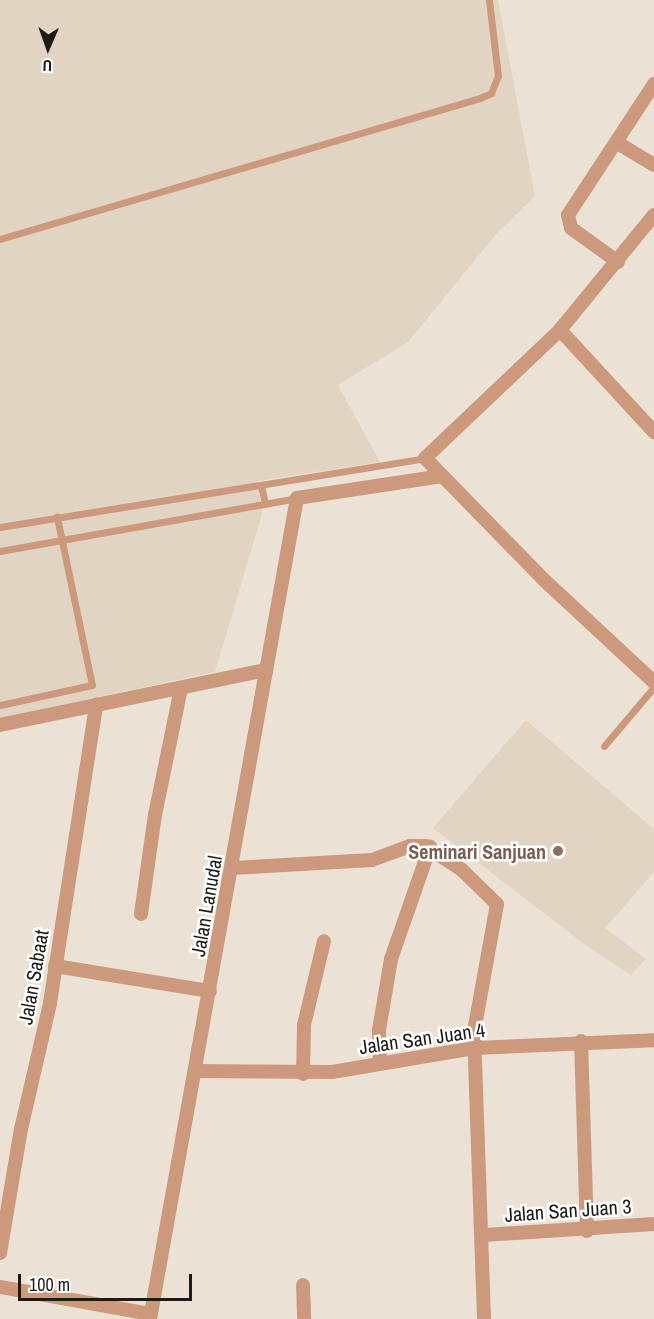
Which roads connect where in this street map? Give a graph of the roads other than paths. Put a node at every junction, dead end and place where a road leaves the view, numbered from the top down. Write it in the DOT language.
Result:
graph roads {
  1 [pos="489,0"];
  2 [pos="654,84"];
  3 [pos="616,142"];
  4 [pos="654,165"];
  5 [pos="654,215"];
  6 [pos="0,239"];
  7 [pos="618,262"];
  8 [pos="560,330"];
  9 [pos="654,432"];
  10 [pos="425,458"];
  11 [pos="442,476"];
  12 [pos="261,486"];
  13 [pos="297,498"];
  14 [pos="265,504"];
  15 [pos="57,517"];
  16 [pos="0,527"];
  17 [pos="63,540"];
  18 [pos="0,551"];
  19 [pos="266,670"];
  20 [pos="654,682"];
  21 [pos="654,687"];
  22 [pos="181,688"];
  23 [pos="0,705"];
  24 [pos="96,705"];
  25 [pos="0,725"];
  26 [pos="604,746"];
  27 [pos="430,847"];
  28 [pos="233,868"];
  29 [pos="141,914"];
  30 [pos="324,940"];
  31 [pos="55,966"];
  32 [pos="210,991"];
  33 [pos="654,1040"];
  34 [pos="581,1041"];
  35 [pos="474,1048"];
  36 [pos="380,1062"];
  37 [pos="196,1071"];
  38 [pos="303,1074"];
  39 [pos="654,1224"];
  40 [pos="587,1231"];
  41 [pos="484,1235"];
  42 [pos="0,1253"];
  43 [pos="303,1285"];
  44 [pos="0,1287"];
  45 [pos="150,1317"];
  46 [pos="304,1319"];
  47 [pos="484,1319"];
  1 -- 6 [label="lane"];
  2 -- 3 [label="street"];
  3 -- 4 [label="street"];
  3 -- 7 [label="street"];
  5 -- 7 [label="street"];
  7 -- 8 [label="street"];
  8 -- 9 [label="street"];
  8 -- 10 [label="street"];
  10 -- 11 [label="street"];
  10 -- 12 [label="lane"];
  11 -- 13 [label="street"];
  11 -- 20 [label="street"];
  12 -- 14 [label="lane"];
  12 -- 15 [label="lane"];
  13 -- 14 [label="lane"];
  13 -- 19 [label="street, Jalan Lanudal"];
  14 -- 17 [label="lane"];
  15 -- 16 [label="lane"];
  15 -- 17 [label="lane"];
  17 -- 18 [label="lane"];
  17 -- 23 [label="lane"];
  19 -- 22 [label="street"];
  19 -- 28 [label="street, Jalan Lanudal"];
  21 -- 26 [label="lane"];
  22 -- 24 [label="street"];
  22 -- 29 [label="street"];
  24 -- 25 [label="street"];
  24 -- 31 [label="street, Jalan Sabaat"];
  27 -- 28 [label="street"];
  27 -- 35 [label="street"];
  27 -- 36 [label="street"];
  28 -- 32 [label="street, Jalan Lanudal"];
  30 -- 38 [label="street"];
  31 -- 32 [label="street"];
  31 -- 42 [label="street, Jalan Sabaat"];
  32 -- 37 [label="street, Jalan Lanudal"];
  33 -- 34 [label="street, Jalan San Juan 4"];
  34 -- 35 [label="street, Jalan San Juan 4"];
  34 -- 40 [label="street"];
  35 -- 36 [label="street, Jalan San Juan 4"];
  35 -- 41 [label="street"];
  36 -- 38 [label="street, Jalan San Juan 4"];
  37 -- 38 [label="street, Jalan San Juan 4"];
  37 -- 45 [label="street, Jalan Lanudal"];
  39 -- 40 [label="street, Jalan San Juan 3"];
  40 -- 41 [label="street, Jalan San Juan 3"];
  41 -- 47 [label="street"];
  43 -- 46 [label="street"];
  44 -- 45 [label="street"];
}
